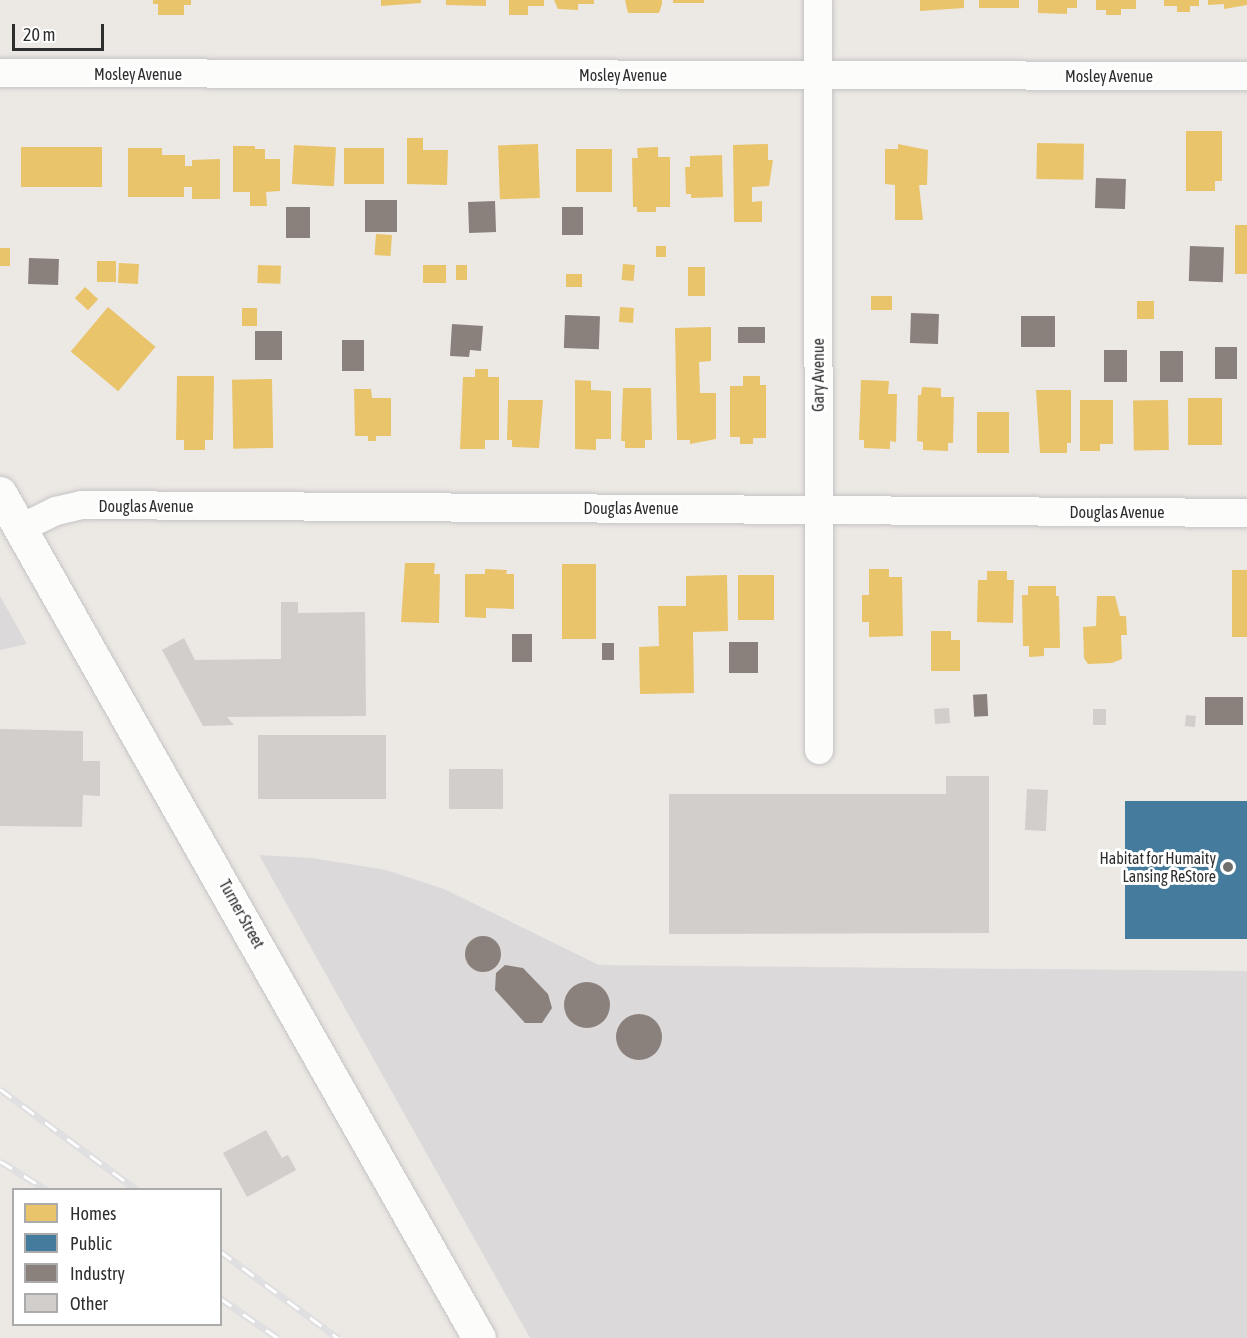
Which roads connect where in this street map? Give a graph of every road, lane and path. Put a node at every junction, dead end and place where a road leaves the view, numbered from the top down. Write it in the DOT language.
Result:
graph roads {
  1 [pos="818,0"];
  2 [pos="0,73"];
  3 [pos="818,76"];
  4 [pos="1247,76"];
  5 [pos="0,493"];
  6 [pos="818,509"];
  7 [pos="1247,513"];
  8 [pos="21,528"];
  9 [pos="819,750"];
  10 [pos="479,1338"];
  1 -- 3 [label="street, Gary Avenue"];
  2 -- 3 [label="street, Mosley Avenue"];
  3 -- 4 [label="street, Mosley Avenue"];
  3 -- 6 [label="street, Gary Avenue"];
  5 -- 8 [label="street, Turner Street"];
  6 -- 7 [label="street, Douglas Avenue"];
  6 -- 8 [label="street, Douglas Avenue"];
  6 -- 9 [label="street, Gary Avenue"];
  8 -- 10 [label="street, Turner Street"];
}
